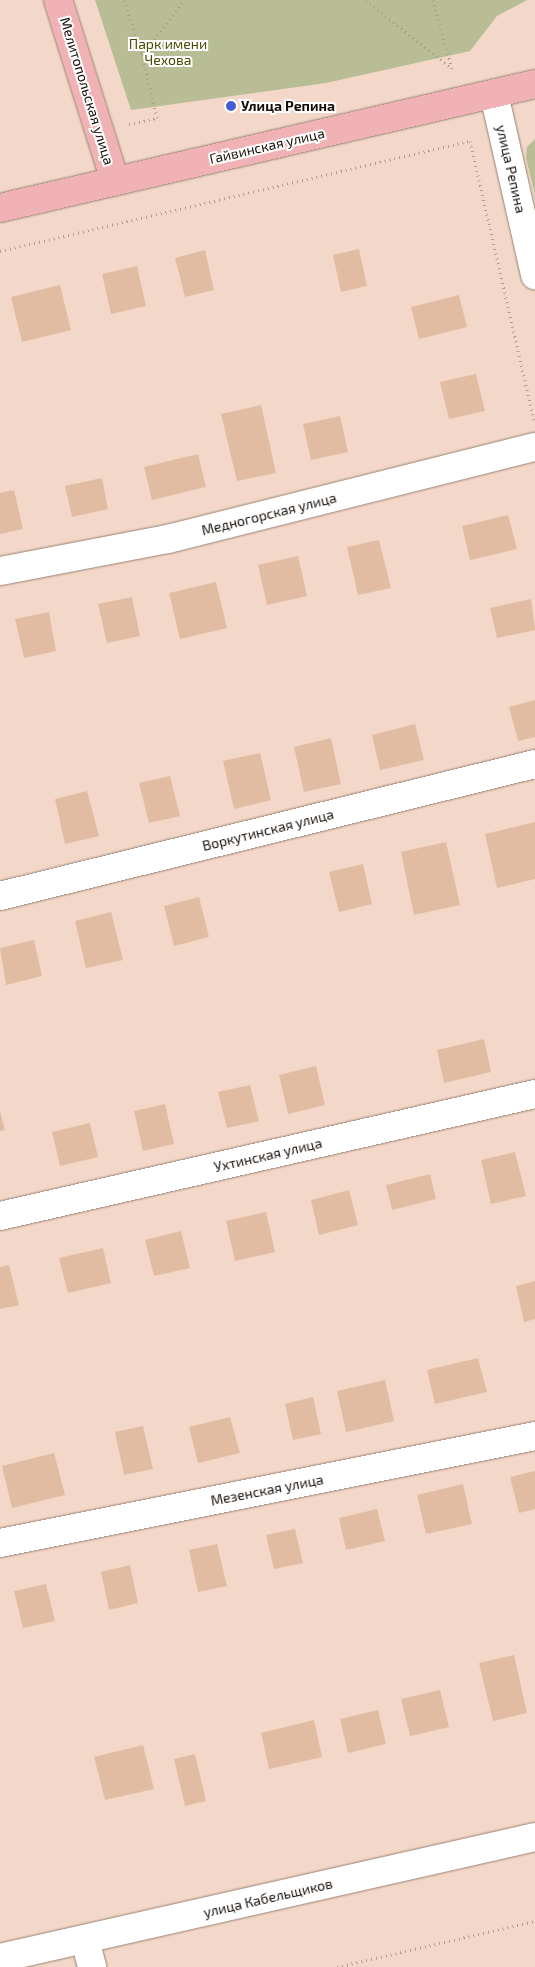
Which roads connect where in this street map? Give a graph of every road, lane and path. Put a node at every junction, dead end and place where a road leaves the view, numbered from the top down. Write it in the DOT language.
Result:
graph roads {
  1 [pos="58,0"];
  2 [pos="124,0"];
  3 [pos="184,0"];
  4 [pos="366,0"];
  5 [pos="433,0"];
  6 [pos="142,55"];
  7 [pos="535,84"];
  8 [pos="494,94"];
  9 [pos="129,124"];
  10 [pos="115,181"];
  11 [pos="0,208"];
  12 [pos="0,251"];
  13 [pos="535,275"];
  14 [pos="535,424"];
  15 [pos="535,447"];
  16 [pos="0,572"];
  17 [pos="535,764"];
  18 [pos="0,896"];
  19 [pos="535,1094"];
  20 [pos="0,1216"];
  21 [pos="535,1436"];
  22 [pos="1,1540"];
  23 [pos="535,1837"];
  24 [pos="535,1920"];
  25 [pos="85,1940"];
  26 [pos="0,1958"];
  27 [pos="92,1967"];
  28 [pos="336,1967"];
  1 -- 10 [label="main road, Мелитопольская улица"];
  2 -- 6 [label="path"];
  3 -- 6 [label="path"];
  4 -- 5 [label="path"];
  6 -- 9 [label="path"];
  7 -- 8 [label="main road, Гайвинская улица"];
  8 -- 10 [label="main road, Гайвинская улица"];
  8 -- 13 [label="street, улица Репина"];
  10 -- 11 [label="main road, Гайвинская улица"];
  12 -- 14 [label="path"];
  15 -- 16 [label="street, Медногорская улица"];
  17 -- 18 [label="street, Воркутинская улица"];
  19 -- 20 [label="street, Ухтинская улица"];
  21 -- 22 [label="street, Мезенская улица"];
  23 -- 25 [label="street, улица Кабельщиков"];
  24 -- 28 [label="path"];
  25 -- 26 [label="street, улица Кабельщиков"];
  25 -- 27 [label="street"];
}
